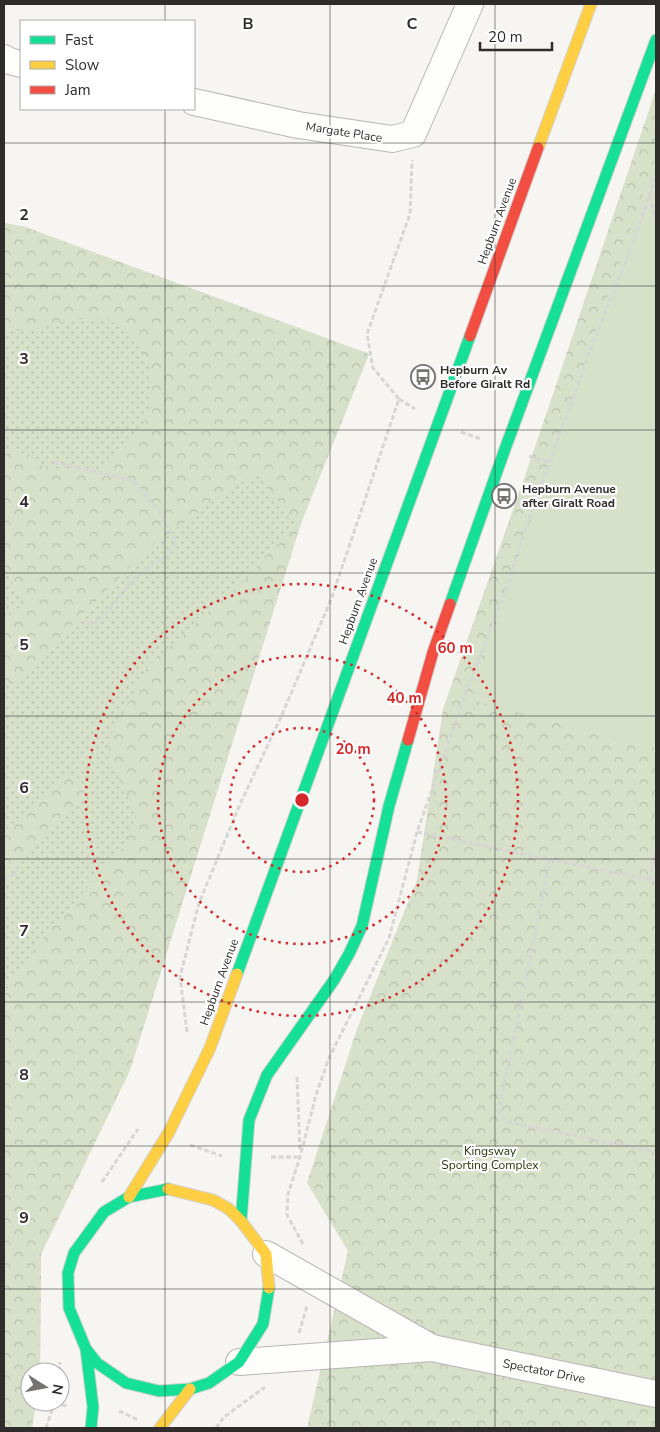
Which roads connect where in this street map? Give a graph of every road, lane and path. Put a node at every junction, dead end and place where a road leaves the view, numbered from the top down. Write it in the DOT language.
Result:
graph roads {
  1 [pos="470,4"];
  2 [pos="591,4"];
  3 [pos="656,40"];
  4 [pos="4,58"];
  5 [pos="20,64"];
  6 [pos="195,102"];
  7 [pos="413,134"];
  8 [pos="656,176"];
  9 [pos="649,196"];
  10 [pos="656,219"];
  11 [pos="399,398"];
  12 [pos="437,423"];
  13 [pos="505,448"];
  14 [pos="54,462"];
  15 [pos="550,462"];
  16 [pos="84,624"];
  17 [pos="417,832"];
  18 [pos="656,849"];
  19 [pos="550,859"];
  20 [pos="17,867"];
  21 [pos="4,879"];
  22 [pos="650,880"];
  23 [pos="656,881"];
  24 [pos="296,1036"];
  25 [pos="185,1039"];
  26 [pos="138,1128"];
  27 [pos="656,1152"];
  28 [pos="300,1156"];
  29 [pos="100,1185"];
  30 [pos="129,1198"];
  31 [pos="242,1221"];
  32 [pos="304,1246"];
  33 [pos="266,1254"];
  34 [pos="432,1348"];
  35 [pos="86,1349"];
  36 [pos="61,1356"];
  37 [pos="60,1362"];
  38 [pos="239,1362"];
  39 [pos="190,1389"];
  40 [pos="656,1394"];
  41 [pos="51,1412"];
  42 [pos="46,1428"];
  43 [pos="91,1428"];
  44 [pos="160,1428"];
  1 -- 7 [label="street"];
  2 -- 12 [label="main road, Hepburn Avenue"];
  3 -- 13 [label="main road"];
  4 -- 5 [label="street"];
  6 -- 7 [label="street, Margate Place"];
  7 -- 11 [label="path"];
  8 -- 9 [label="path"];
  9 -- 10 [label="path"];
  9 -- 15 [label="path"];
  11 -- 12 [label="path"];
  11 -- 25 [label="path"];
  12 -- 13 [label="path"];
  12 -- 30 [label="main road, Hepburn Avenue"];
  13 -- 15 [label="path"];
  13 -- 24 [label="main road"];
  14 -- 16 [label="path"];
  15 -- 17 [label="path"];
  17 -- 19 [label="path"];
  17 -- 28 [label="path"];
  18 -- 22 [label="path"];
  19 -- 22 [label="path"];
  19 -- 27 [label="path"];
  20 -- 21 [label="path"];
  22 -- 23 [label="path"];
  24 -- 28 [label="path"];
  24 -- 31 [label="main road"];
  26 -- 29 [label="path"];
  28 -- 32 [label="path"];
  30 -- 31 [label="main road"];
  30 -- 35 [label="main road"];
  31 -- 33 [label="main road"];
  33 -- 34 [label="street, Spectator Drive"];
  33 -- 38 [label="main road"];
  34 -- 38 [label="street, Spectator Drive"];
  34 -- 40 [label="street, Spectator Drive"];
  35 -- 39 [label="main road"];
  35 -- 43 [label="main road"];
  36 -- 37 [label="path"];
  38 -- 39 [label="main road"];
  39 -- 44 [label="main road"];
  41 -- 42 [label="path"];
}
